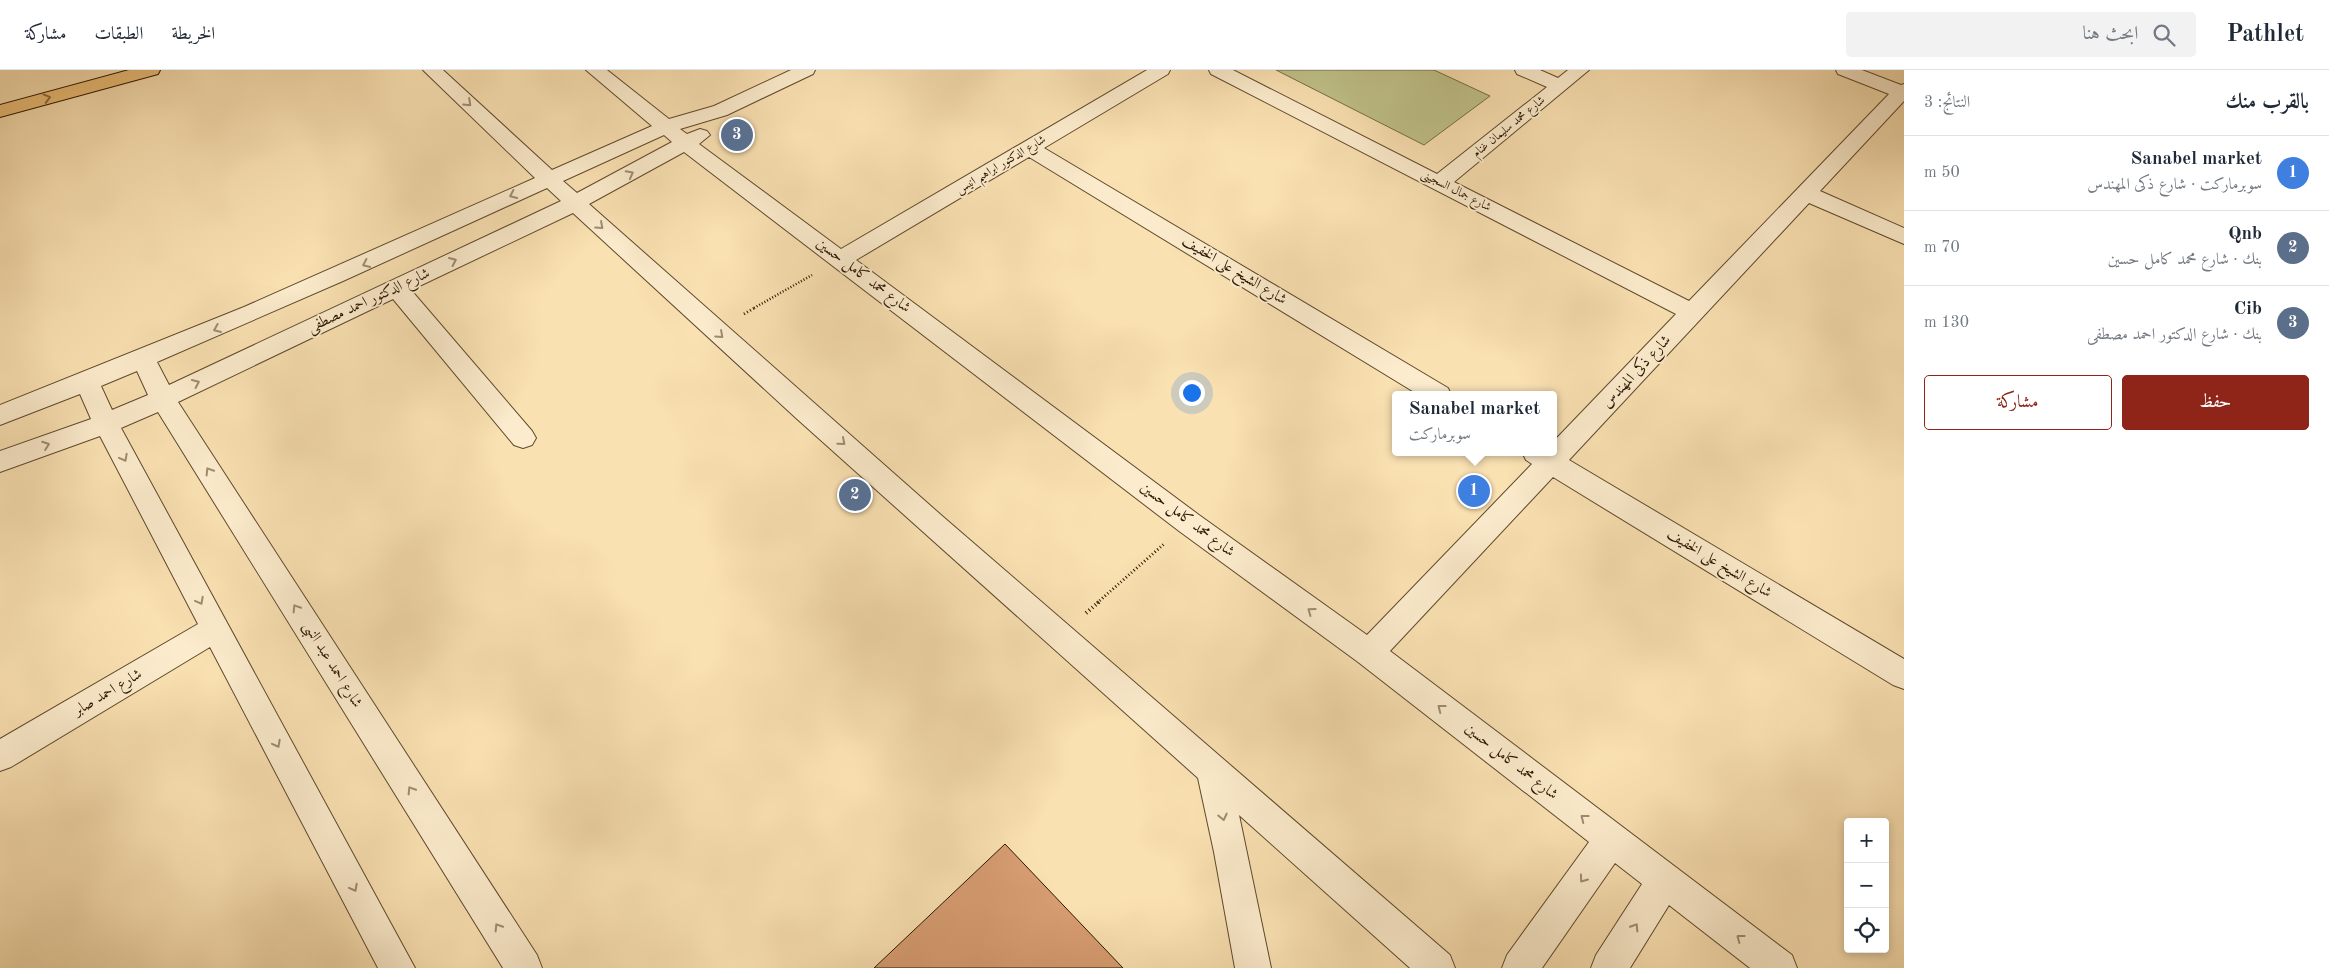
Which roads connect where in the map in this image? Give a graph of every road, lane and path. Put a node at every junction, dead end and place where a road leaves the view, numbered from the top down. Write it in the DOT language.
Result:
graph roads {
  1 [pos="150,70"];
  2 [pos="432,70"];
  3 [pos="595,70"];
  4 [pos="806,70"];
  5 [pos="1161,70"];
  6 [pos="1218,70"];
  7 [pos="1524,70"];
  8 [pos="1580,70"];
  9 [pos="1845,70"];
  10 [pos="1560,86"];
  11 [pos="1903,92"];
  12 [pos="0,111"];
  13 [pos="720,111"];
  14 [pos="666,127"];
  15 [pos="687,144"];
  16 [pos="1029,148"];
  17 [pos="548,179"];
  18 [pos="1439,183"];
  19 [pos="1806,193"];
  20 [pos="575,203"];
  21 [pos="1904,237"];
  22 [pos="841,259"];
  23 [pos="396,288"];
  24 [pos="1693,313"];
  25 [pos="715,330"];
  26 [pos="144,360"];
  27 [pos="87,383"];
  28 [pos="1432,391"];
  29 [pos="163,398"];
  30 [pos="0,415"];
  31 [pos="106,424"];
  32 [pos="523,438"];
  33 [pos="1557,444"];
  34 [pos="1543,457"];
  35 [pos="0,462"];
  36 [pos="1189,523"];
  37 [pos="215,629"];
  38 [pos="1061,636"];
  39 [pos="1370,653"];
  40 [pos="1904,675"];
  41 [pos="0,756"];
  42 [pos="1212,770"];
  43 [pos="1612,840"];
  44 [pos="1664,880"];
  45 [pos="397,968"];
  46 [pos="524,968"];
  47 [pos="1252,968"];
  48 [pos="1437,968"];
  49 [pos="1520,968"];
  50 [pos="1609,968"];
  51 [pos="1779,968"];
  12 -- 1 [label="main road, one-way"];
  2 -- 17 [label="street, one-way"];
  3 -- 14 [label="street, شارع محمد كامل حسين"];
  4 -- 13 [label="street, شارع الدكتور احمد مصطفى"];
  5 -- 16 [label="street, شارع الدكتور ابراهيم انيس"];
  6 -- 18 [label="street, شارع جمال السجينى"];
  7 -- 10 [label="street"];
  8 -- 10 [label="street, شارع محمد سليمان غنام"];
  9 -- 11 [label="street"];
  10 -- 18 [label="street, شارع محمد سليمان غنام"];
  11 -- 19 [label="street, شارع ذكى المهندس"];
  13 -- 14 [label="street, شارع الدكتور احمد مصطفى"];
  13 -- 15 [label="street, شارع الدكتور احمد مصطفى"];
  14 -- 15 [label="street, شارع محمد كامل حسين"];
  14 -- 17 [label="street, شارع الدكتور احمد مصطفى"];
  20 -- 15 [label="street, شارع الدكتور احمد مصطفى, one-way"];
  15 -- 22 [label="street, شارع محمد كامل حسين"];
  16 -- 22 [label="street, شارع الدكتور ابراهيم انيس"];
  16 -- 28 [label="street, شارع الشيخ على الخفيف"];
  17 -- 20 [label="street"];
  17 -- 26 [label="street, شارع الدكتور احمد مصطفى, one-way"];
  18 -- 24 [label="street, شارع جمال السجينى"];
  19 -- 21 [label="street"];
  19 -- 24 [label="street, شارع ذكى المهندس"];
  23 -- 20 [label="street, شارع الدكتور احمد مصطفى, one-way"];
  20 -- 25 [label="street, one-way"];
  22 -- 25 [label="path"];
  22 -- 36 [label="street, شارع محمد كامل حسين"];
  29 -- 23 [label="street, شارع الدكتور احمد مصطفى, one-way"];
  23 -- 32 [label="street"];
  24 -- 33 [label="street, شارع ذكى المهندس"];
  25 -- 38 [label="street, one-way"];
  26 -- 27 [label="street, شارع الدكتور احمد مصطفى"];
  26 -- 29 [label="street, شارع احمد عبد النبى"];
  27 -- 30 [label="street, شارع الدكتور احمد مصطفى"];
  27 -- 31 [label="street"];
  29 -- 31 [label="street, شارع الدكتور احمد مصطفى"];
  46 -- 29 [label="street, شارع احمد عبد النبى, one-way"];
  35 -- 31 [label="street, شارع الدكتور احمد مصطفى, one-way"];
  31 -- 37 [label="street, one-way"];
  34 -- 39 [label="street, شارع ذكى المهندس"];
  34 -- 40 [label="street, شارع الشيخ على الخفيف"];
  36 -- 38 [label="path"];
  39 -- 36 [label="street, شارع محمد كامل حسين, one-way"];
  37 -- 41 [label="street, شارع احمد صابر"];
  37 -- 45 [label="street, one-way"];
  38 -- 42 [label="street"];
  43 -- 39 [label="street, شارع محمد كامل حسين, one-way"];
  42 -- 47 [label="street, one-way"];
  42 -- 48 [label="street"];
  43 -- 44 [label="street, شارع محمد كامل حسين"];
  43 -- 49 [label="street, one-way"];
  50 -- 44 [label="street, one-way"];
  51 -- 44 [label="street, شارع محمد كامل حسين, one-way"];
}
